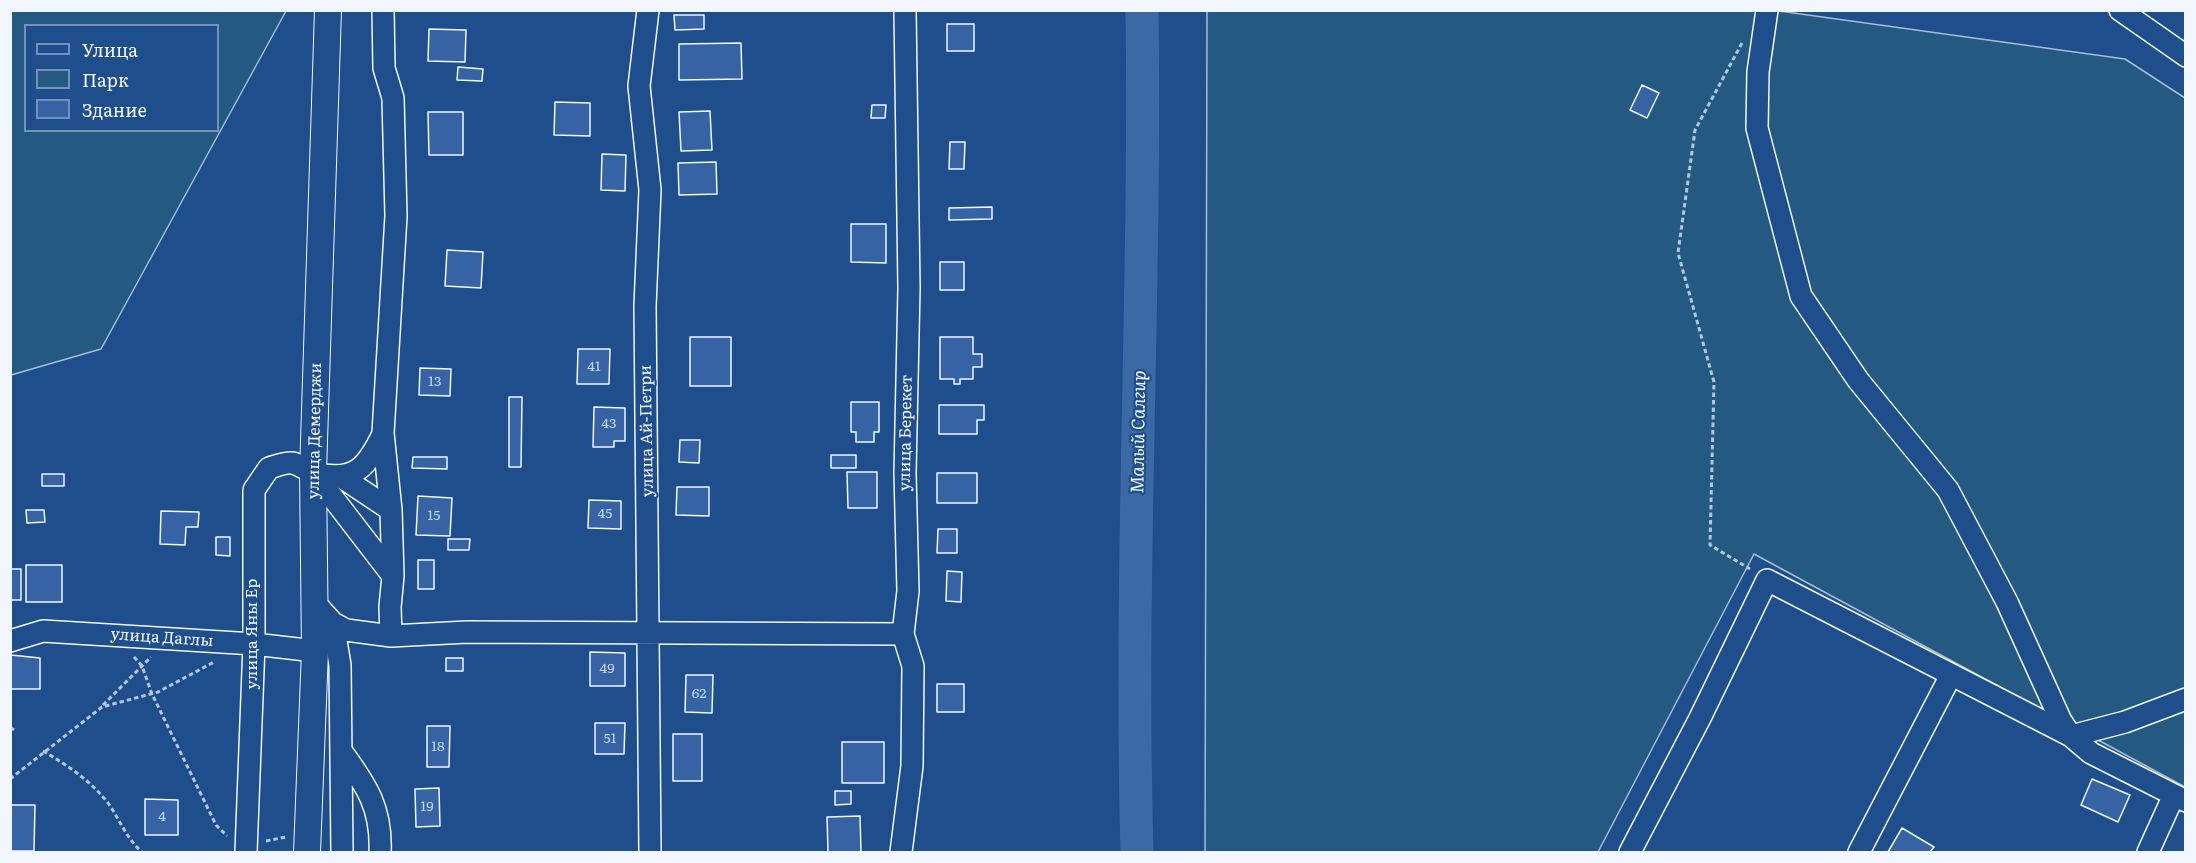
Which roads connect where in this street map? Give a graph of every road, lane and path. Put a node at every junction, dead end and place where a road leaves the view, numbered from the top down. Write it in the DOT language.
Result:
graph roads {
  1 [pos="328,10"];
  2 [pos="383,10"];
  3 [pos="648,10"];
  4 [pos="905,10"];
  5 [pos="1767,10"];
  6 [pos="2120,10"];
  7 [pos="1743,40"];
  8 [pos="2186,56"];
  9 [pos="383,433"];
  10 [pos="314,472"];
  11 [pos="340,476"];
  12 [pos="391,510"];
  13 [pos="393,576"];
  14 [pos="1767,580"];
  15 [pos="314,602"];
  16 [pos="333,623"];
  17 [pos="650,632"];
  18 [pos="903,634"];
  19 [pos="117,636"];
  20 [pos="391,636"];
  21 [pos="168,639"];
  22 [pos="10,641"];
  23 [pos="254,644"];
  24 [pos="315,651"];
  25 [pos="218,660"];
  26 [pos="142,666"];
  27 [pos="1951,675"];
  28 [pos="152,694"];
  29 [pos="2186,699"];
  30 [pos="102,707"];
  31 [pos="10,728"];
  32 [pos="15,730"];
  33 [pos="2071,736"];
  34 [pos="43,751"];
  35 [pos="342,752"];
  36 [pos="10,778"];
  37 [pos="2180,798"];
  38 [pos="308,842"];
  39 [pos="246,849"];
  40 [pos="142,852"];
  41 [pos="342,852"];
  42 [pos="380,852"];
  43 [pos="650,852"];
  44 [pos="901,852"];
  45 [pos="1630,852"];
  46 [pos="1859,852"];
  47 [pos="2148,852"];
  1 -- 10 [label="main road, улица Демерджи"];
  2 -- 9 [label="street"];
  3 -- 17 [label="street, улица Ай-Петри"];
  4 -- 18 [label="street, улица Берекет"];
  5 -- 33 [label="street"];
  6 -- 8 [label="street"];
  7 -- 14 [label="path"];
  9 -- 11 [label="street"];
  9 -- 12 [label="street"];
  10 -- 11 [label="street, улица Яны Ер"];
  10 -- 13 [label="street"];
  10 -- 15 [label="main road, улица Демерджи"];
  10 -- 23 [label="street, улица Яны Ер"];
  11 -- 12 [label="street"];
  12 -- 13 [label="street"];
  13 -- 20 [label="street"];
  14 -- 27 [label="street"];
  14 -- 45 [label="street"];
  15 -- 16 [label="street"];
  15 -- 24 [label="main road, улица Демерджи"];
  16 -- 20 [label="street"];
  16 -- 35 [label="street"];
  17 -- 18 [label="street"];
  17 -- 20 [label="street"];
  17 -- 43 [label="street, улица Ай-Петри"];
  18 -- 44 [label="street, улица Берекет"];
  19 -- 21 [label="street, улица Даглы"];
  19 -- 22 [label="street, улица Даглы"];
  19 -- 26 [label="path"];
  21 -- 23 [label="street, улица Даглы"];
  21 -- 26 [label="path"];
  23 -- 24 [label="street, улица Даглы"];
  23 -- 39 [label="street, улица Яны Ер"];
  24 -- 38 [label="main road, улица Демерджи"];
  25 -- 28 [label="path"];
  26 -- 28 [label="path"];
  26 -- 30 [label="path"];
  27 -- 33 [label="street"];
  27 -- 46 [label="street"];
  28 -- 30 [label="path"];
  28 -- 39 [label="path"];
  29 -- 33 [label="street"];
  30 -- 34 [label="path"];
  31 -- 32 [label="path"];
  33 -- 37 [label="street"];
  34 -- 36 [label="path"];
  34 -- 40 [label="path"];
  35 -- 41 [label="street"];
  35 -- 42 [label="street"];
  37 -- 47 [label="street"];
  38 -- 39 [label="path"];
}
